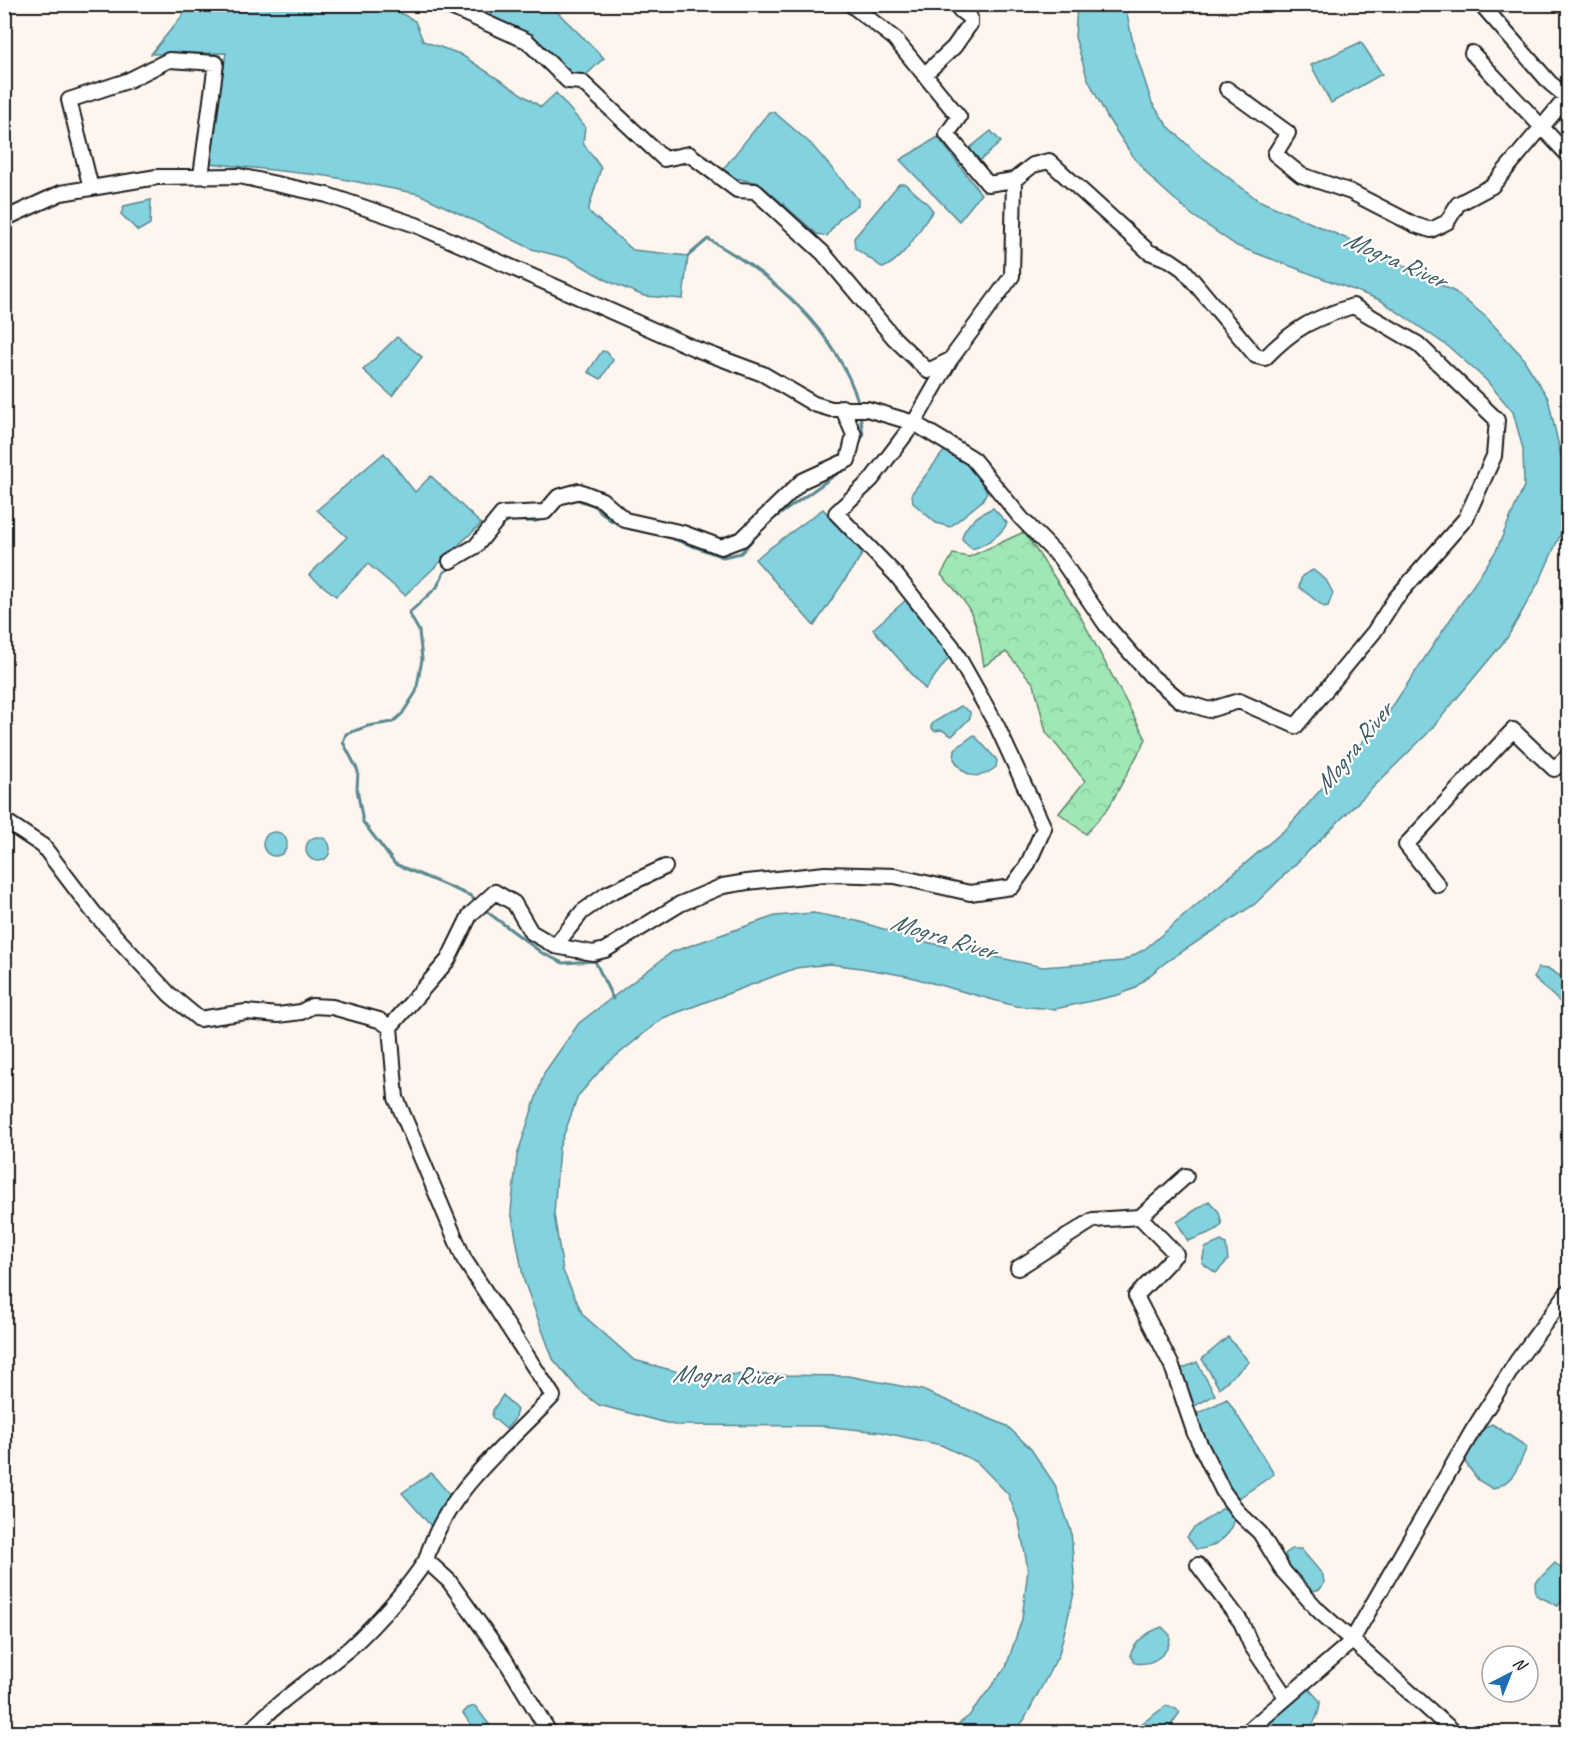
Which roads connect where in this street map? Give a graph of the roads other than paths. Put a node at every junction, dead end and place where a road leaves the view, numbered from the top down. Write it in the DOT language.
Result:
graph roads {
  1 [pos="444,4"];
  2 [pos="850,4"];
  3 [pos="959,4"];
  4 [pos="1481,4"];
  5 [pos="1472,53"];
  6 [pos="924,75"];
  7 [pos="1227,89"];
  8 [pos="1568,97"];
  9 [pos="1540,128"];
  10 [pos="1569,155"];
  11 [pos="201,177"];
  12 [pos="1014,180"];
  13 [pos="91,188"];
  14 [pos="4,219"];
  15 [pos="950,360"];
  16 [pos="842,407"];
  17 [pos="914,423"];
  18 [pos="450,561"];
  19 [pos="1569,756"];
  20 [pos="4,820"];
  21 [pos="665,867"];
  22 [pos="1438,885"];
  23 [pos="555,946"];
  24 [pos="390,1027"];
  25 [pos="1186,1176"];
  26 [pos="1140,1217"];
  27 [pos="1018,1268"];
  28 [pos="1569,1292"];
  29 [pos="426,1560"];
  30 [pos="1198,1565"];
  31 [pos="1351,1641"];
  32 [pos="1286,1697"];
  33 [pos="249,1732"];
  34 [pos="549,1732"];
  35 [pos="1247,1732"];
  36 [pos="1454,1732"];
  1 -- 15 [label="street"];
  2 -- 6 [label="street"];
  3 -- 6 [label="street"];
  4 -- 8 [label="street"];
  5 -- 9 [label="street"];
  6 -- 12 [label="street"];
  7 -- 9 [label="street"];
  8 -- 9 [label="street"];
  9 -- 10 [label="street"];
  11 -- 13 [label="street"];
  11 -- 13 [label="street"];
  11 -- 16 [label="street"];
  12 -- 15 [label="street"];
  12 -- 17 [label="street"];
  13 -- 14 [label="street"];
  15 -- 17 [label="street"];
  16 -- 17 [label="street"];
  16 -- 18 [label="street"];
  17 -- 23 [label="street"];
  19 -- 22 [label="street"];
  20 -- 24 [label="street"];
  21 -- 23 [label="street"];
  23 -- 24 [label="street"];
  24 -- 29 [label="street"];
  25 -- 26 [label="street"];
  26 -- 27 [label="street"];
  26 -- 31 [label="street"];
  28 -- 31 [label="street"];
  29 -- 33 [label="street"];
  29 -- 34 [label="street"];
  30 -- 32 [label="street"];
  31 -- 32 [label="street"];
  31 -- 36 [label="street"];
  32 -- 35 [label="street"];
}
